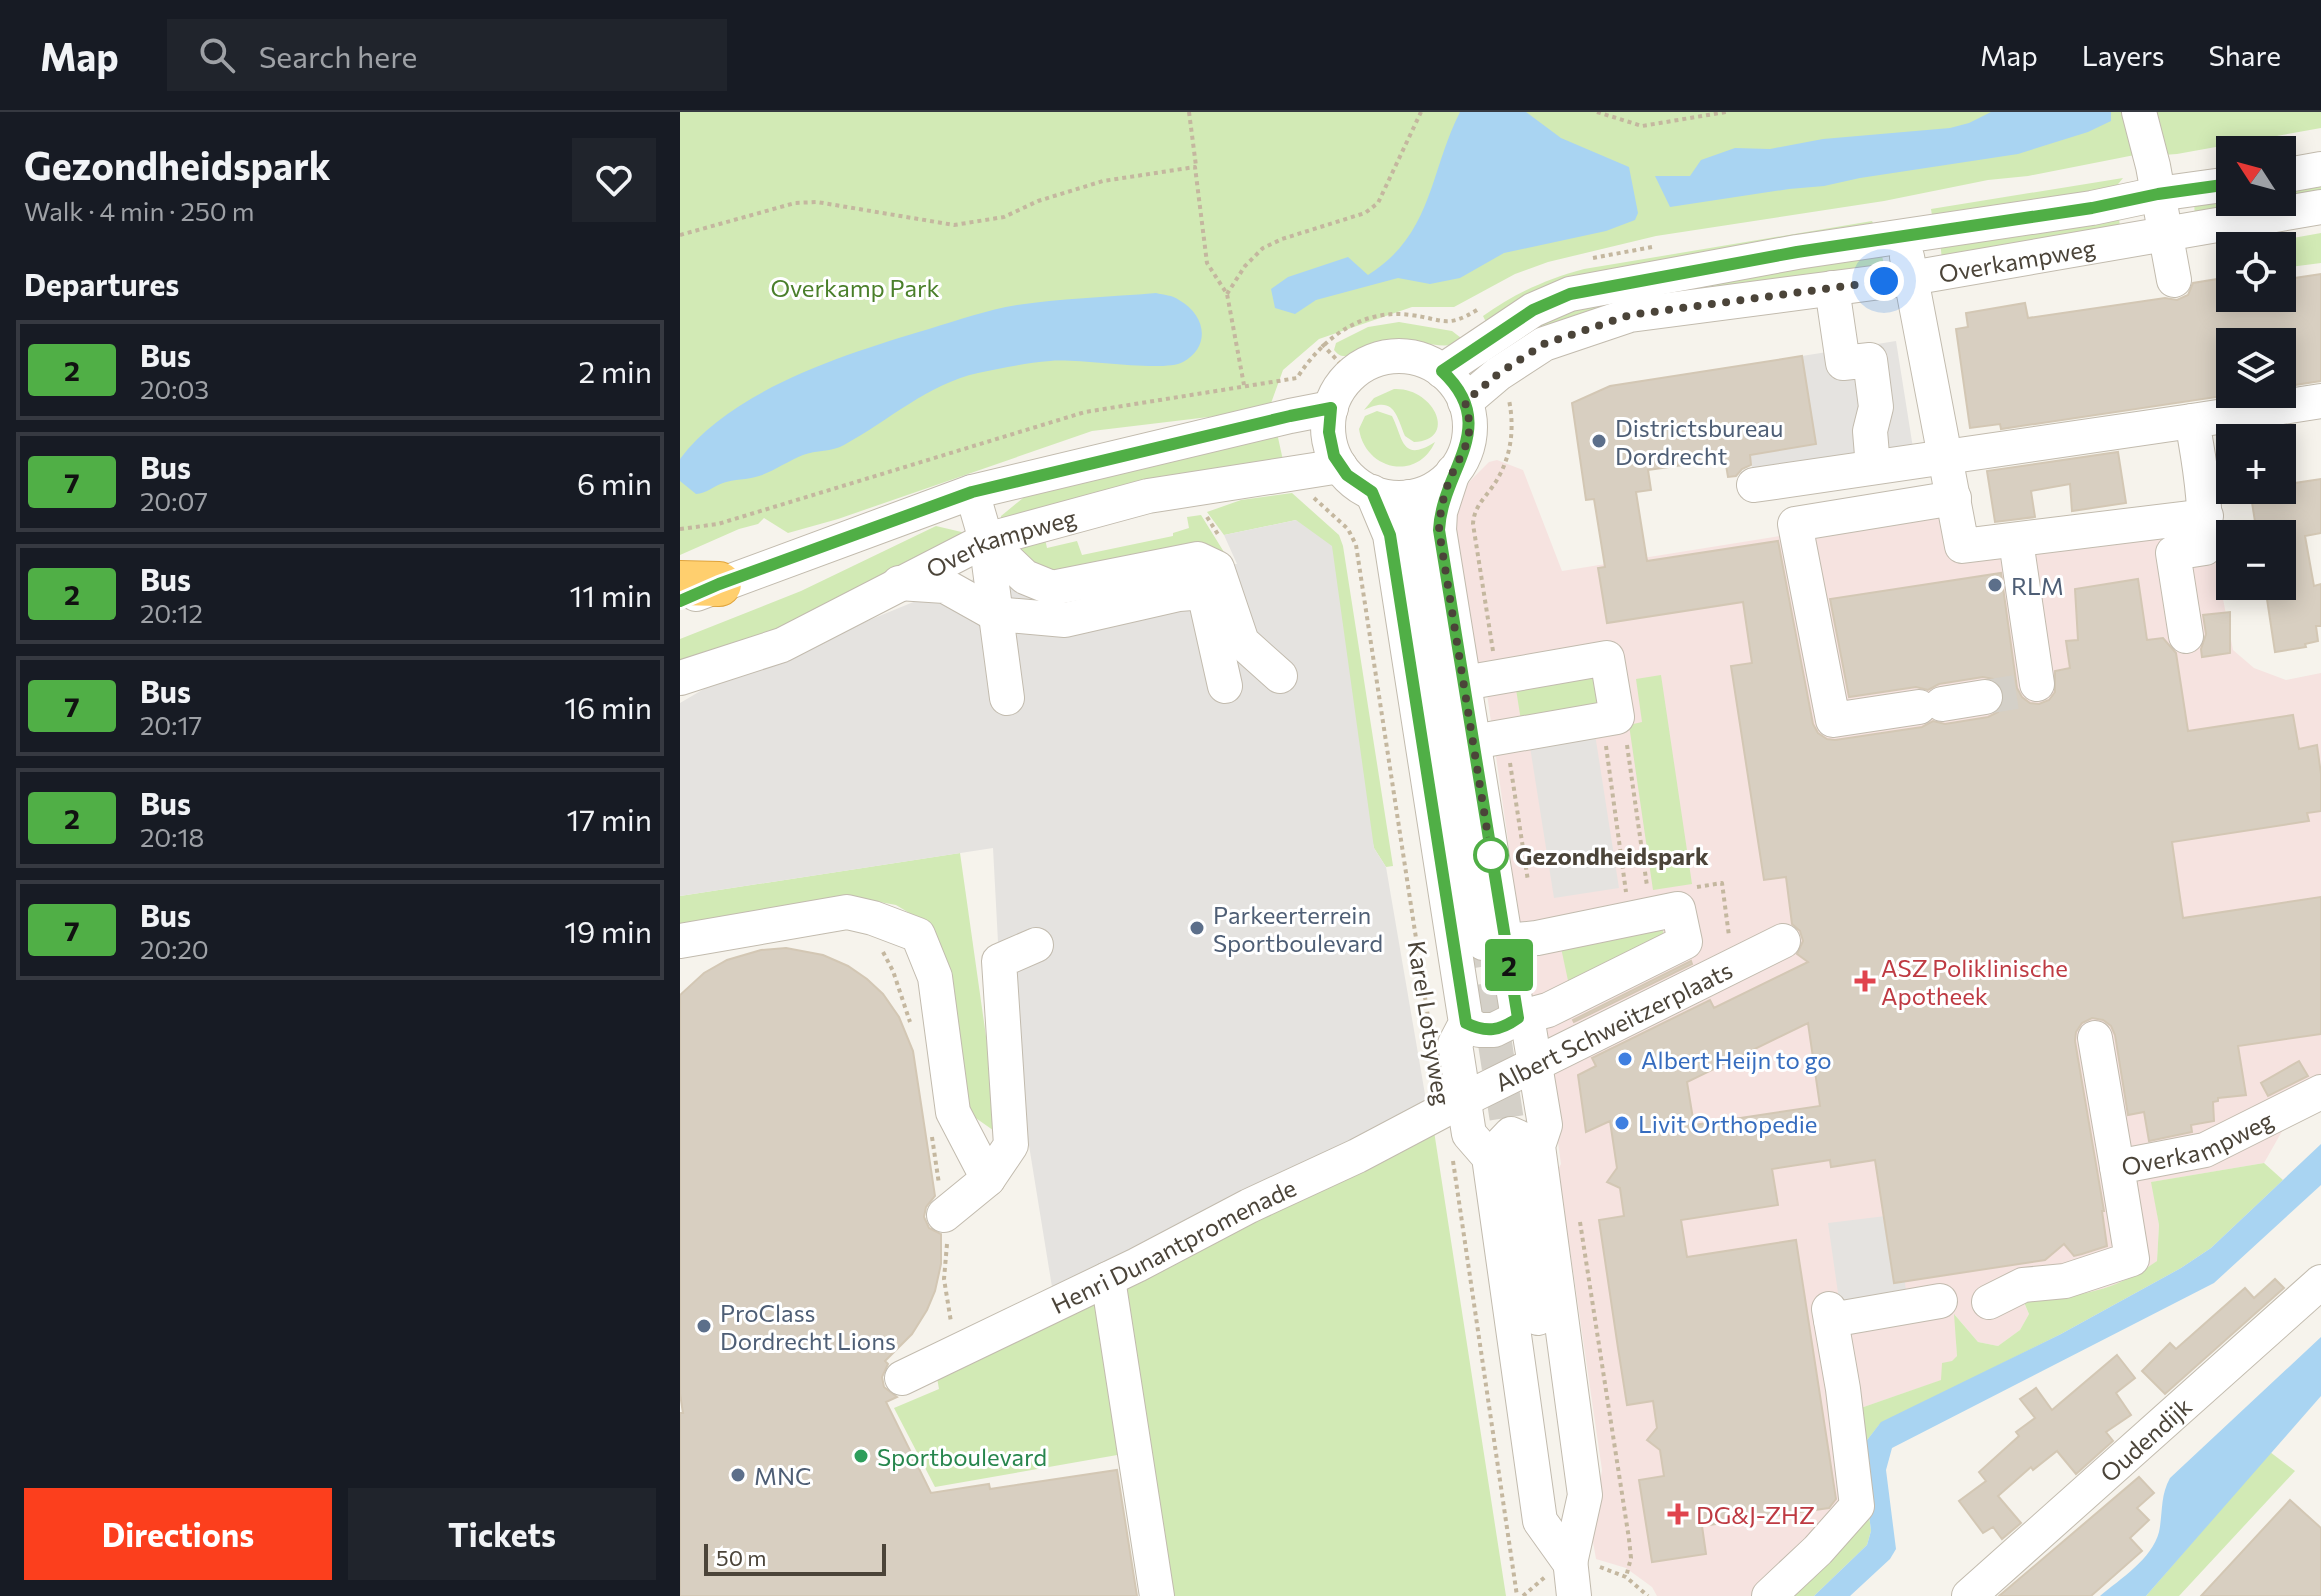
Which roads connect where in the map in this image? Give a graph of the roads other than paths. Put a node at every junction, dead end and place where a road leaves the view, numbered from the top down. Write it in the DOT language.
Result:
graph roads {
  1 [pos="2139,112"];
  2 [pos="2321,169"];
  3 [pos="2296,173"];
  4 [pos="2155,180"];
  5 [pos="2216,183"];
  6 [pos="2321,207"];
  7 [pos="2163,233"];
  8 [pos="1904,237"];
  9 [pos="1911,278"];
  10 [pos="2174,280"];
  11 [pos="1832,288"];
  12 [pos="1442,371"];
  13 [pos="2321,401"];
  14 [pos="1465,402"];
  15 [pos="1331,408"];
  16 [pos="2192,421"];
  17 [pos="1946,457"];
  18 [pos="1340,466"];
  19 [pos="1873,467"];
  20 [pos="1453,472"];
  21 [pos="1754,485"];
  22 [pos="972,492"];
  23 [pos="1372,492"];
  24 [pos="1409,497"];
  25 [pos="1954,498"];
  26 [pos="2213,536"];
  27 [pos="986,540"];
  28 [pos="2016,541"];
  29 [pos="899,583"];
  30 [pos="700,584"];
  31 [pos="680,601"];
  32 [pos="995,614"];
  33 [pos="2186,636"];
  34 [pos="1280,676"];
  35 [pos="680,678"];
  36 [pos="1464,683"];
  37 [pos="1225,686"];
  38 [pos="1007,698"];
  39 [pos="1473,742"];
  40 [pos="1479,940"];
  41 [pos="680,941"];
  42 [pos="1783,941"];
  43 [pos="1036,945"];
  44 [pos="1518,1018"];
  45 [pos="1466,1023"];
  46 [pos="2095,1038"];
  47 [pos="1535,1065"];
  48 [pos="2321,1092"];
  49 [pos="1453,1106"];
  50 [pos="1513,1154"];
  51 [pos="2117,1167"];
  52 [pos="988,1179"];
  53 [pos="944,1215"];
  54 [pos="1125,1260"];
  55 [pos="2321,1282"];
  56 [pos="1940,1301"];
  57 [pos="1989,1302"];
  58 [pos="902,1378"];
  59 [pos="1572,1580"];
  60 [pos="1157,1596"];
  61 [pos="1769,1596"];
  62 [pos="1969,1596"];
  1 -- 4 [label="street"];
  2 -- 3 [label="street"];
  4 -- 5 [label="street, Overkampweg"];
  4 -- 7 [label="street"];
  4 -- 8 [label="street, Overkampweg"];
  6 -- 7 [label="street, Overkampweg"];
  7 -- 9 [label="street, Overkampweg"];
  7 -- 10 [label="street"];
  8 -- 9 [label="street"];
  8 -- 12 [label="street, Overkampweg"];
  9 -- 11 [label="street, Overkampweg"];
  9 -- 17 [label="street"];
  11 -- 14 [label="street, Overkampweg"];
  11 -- 19 [label="street"];
  12 -- 14 [label="street"];
  12 -- 15 [label="street"];
  13 -- 16 [label="street"];
  14 -- 20 [label="street"];
  15 -- 18 [label="street"];
  15 -- 22 [label="street, Overkampweg"];
  16 -- 17 [label="street"];
  16 -- 26 [label="street"];
  17 -- 19 [label="street"];
  17 -- 25 [label="street"];
  18 -- 23 [label="street"];
  18 -- 27 [label="street, Overkampweg"];
  19 -- 21 [label="street"];
  20 -- 24 [label="street"];
  20 -- 36 [label="street, Karel Lotsyweg"];
  22 -- 27 [label="street"];
  22 -- 30 [label="street, Overkampweg"];
  23 -- 24 [label="street"];
  23 -- 40 [label="street, Karel Lotsyweg"];
  24 -- 40 [label="street, Karel Lotsyweg"];
  25 -- 28 [label="street"];
  25 -- 28 [label="street"];
  26 -- 28 [label="street"];
  26 -- 33 [label="street"];
  27 -- 29 [label="street, Overkampweg"];
  27 -- 32 [label="street"];
  27 -- 34 [label="street"];
  29 -- 32 [label="street"];
  29 -- 35 [label="street, Overkampweg"];
  30 -- 31 [label="street, Overkampweg"];
  32 -- 37 [label="street"];
  32 -- 38 [label="street"];
  36 -- 39 [label="street, Karel Lotsyweg"];
  36 -- 39 [label="street"];
  39 -- 40 [label="street, Karel Lotsyweg"];
  40 -- 44 [label="street, Karel Lotsyweg"];
  40 -- 44 [label="street"];
  40 -- 45 [label="street, Karel Lotsyweg"];
  41 -- 52 [label="street"];
  42 -- 47 [label="street, Albert Schweitzerplaats"];
  43 -- 52 [label="street"];
  44 -- 45 [label="street"];
  44 -- 47 [label="street, Karel Lotsyweg"];
  45 -- 49 [label="street, Karel Lotsyweg"];
  46 -- 51 [label="street"];
  47 -- 49 [label="street, Albert Schweitzerplaats"];
  47 -- 50 [label="street, Karel Lotsyweg"];
  48 -- 51 [label="street, Overkampweg"];
  49 -- 50 [label="street, Karel Lotsyweg"];
  49 -- 54 [label="street, Henri Dunantpromenade"];
  50 -- 59 [label="street, Karel Lotsyweg"];
  50 -- 59 [label="street, Karel Lotsyweg"];
  51 -- 57 [label="street, Overkampweg"];
  52 -- 53 [label="street"];
  54 -- 58 [label="street, Henri Dunantpromenade"];
  54 -- 60 [label="street"];
  55 -- 62 [label="street, Oudendijk"];
  56 -- 61 [label="street"];
}
